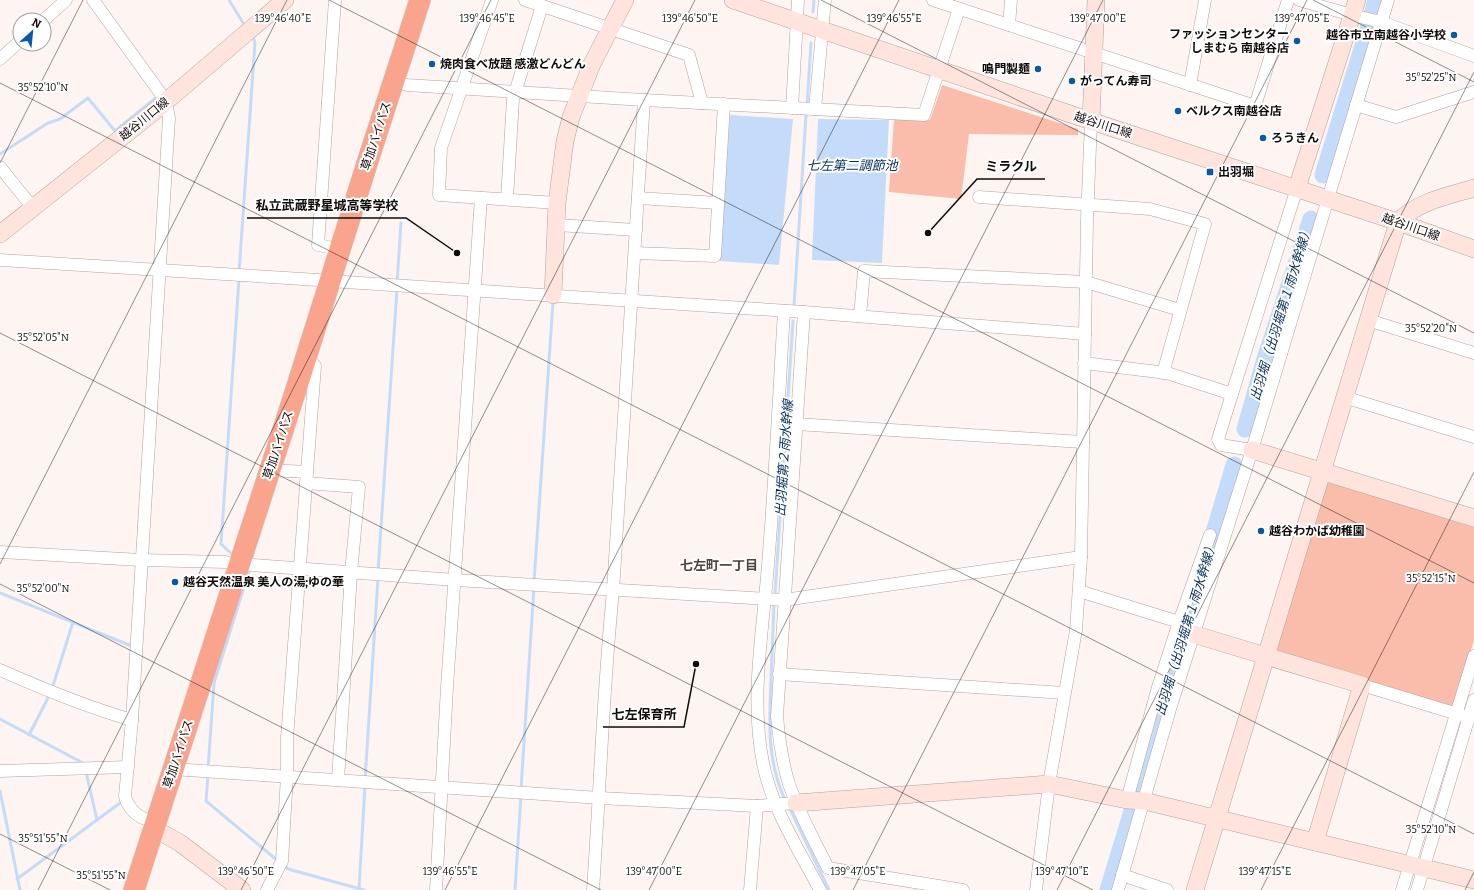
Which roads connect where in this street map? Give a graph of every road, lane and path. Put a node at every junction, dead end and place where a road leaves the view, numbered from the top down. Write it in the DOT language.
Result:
graph roads {
  1 [pos="66,0"];
  2 [pos="94,0"];
  3 [pos="286,0"];
  4 [pos="335,0"];
  5 [pos="407,0"];
  6 [pos="420,0"];
  7 [pos="492,0"];
  8 [pos="525,0"];
  9 [pos="625,0"];
  10 [pos="733,0"];
  11 [pos="798,0"];
  12 [pos="825,0"];
  13 [pos="933,0"];
  14 [pos="1011,0"];
  15 [pos="1096,0"];
  16 [pos="1205,0"];
  17 [pos="1288,0"];
  18 [pos="1299,0"];
  19 [pos="1388,0"];
  20 [pos="542,6"];
  21 [pos="1354,8"];
  22 [pos="960,9"];
  23 [pos="52,13"];
  24 [pos="797,21"];
  25 [pos="1381,22"];
  26 [pos="1009,25"];
  27 [pos="610,29"];
  28 [pos="823,30"];
  29 [pos="12,48"];
  30 [pos="1094,54"];
  31 [pos="1474,56"];
  32 [pos="0,58"];
  33 [pos="939,69"];
  34 [pos="394,80"];
  35 [pos="1190,85"];
  36 [pos="462,88"];
  37 [pos="514,91"];
  38 [pos="1474,92"];
  39 [pos="579,95"];
  40 [pos="644,100"];
  41 [pos="166,101"];
  42 [pos="702,103"];
  43 [pos="724,104"];
  44 [pos="1356,105"];
  45 [pos="792,108"];
  46 [pos="815,109"];
  47 [pos="1091,121"];
  48 [pos="0,167"];
  49 [pos="1297,188"];
  50 [pos="1474,188"];
  51 [pos="979,197"];
  52 [pos="481,198"];
  53 [pos="638,198"];
  54 [pos="1327,198"];
  55 [pos="507,199"];
  56 [pos="557,203"];
  57 [pos="718,203"];
  58 [pos="1088,205"];
  59 [pos="33,208"];
  60 [pos="1398,222"];
  61 [pos="556,225"];
  62 [pos="636,230"];
  63 [pos="0,234"];
  64 [pos="328,248"];
  65 [pos="1474,249"];
  66 [pos="635,253"];
  67 [pos="0,260"];
  68 [pos="160,269"];
  69 [pos="324,280"];
  70 [pos="1086,282"];
  71 [pos="475,290"];
  72 [pos="553,295"];
  73 [pos="631,300"];
  74 [pos="1180,310"];
  75 [pos="784,311"];
  76 [pos="804,312"];
  77 [pos="860,316"];
  78 [pos="1368,320"];
  79 [pos="1085,334"];
  80 [pos="1474,353"];
  81 [pos="306,359"];
  82 [pos="1084,363"];
  83 [pos="1163,373"];
  84 [pos="1232,394"];
  85 [pos="1344,397"];
  86 [pos="292,402"];
  87 [pos="312,408"];
  88 [pos="796,424"];
  89 [pos="1474,437"];
  90 [pos="1083,442"];
  91 [pos="1252,450"];
  92 [pos="270,470"];
  93 [pos="1322,471"];
  94 [pos="306,477"];
  95 [pos="1474,518"];
  96 [pos="1210,535"];
  97 [pos="0,552"];
  98 [pos="1081,557"];
  99 [pos="141,560"];
  100 [pos="233,563"];
  101 [pos="300,569"];
  102 [pos="351,572"];
  103 [pos="455,580"];
  104 [pos="613,591"];
  105 [pos="1079,591"];
  106 [pos="765,599"];
  107 [pos="784,600"];
  108 [pos="1179,622"];
  109 [pos="1193,634"];
  110 [pos="1266,656"];
  111 [pos="1474,656"];
  112 [pos="0,670"];
  113 [pos="779,674"];
  114 [pos="1362,685"];
  115 [pos="1064,693"];
  116 [pos="1474,700"];
  117 [pos="1456,714"];
  118 [pos="1469,717"];
  119 [pos="132,720"];
  120 [pos="128,767"];
  121 [pos="173,769"];
  122 [pos="0,771"];
  123 [pos="287,776"];
  124 [pos="338,780"];
  125 [pos="1050,784"];
  126 [pos="441,787"];
  127 [pos="600,798"];
  128 [pos="1136,800"];
  129 [pos="796,803"];
  130 [pos="776,805"];
  131 [pos="757,806"];
  132 [pos="1217,818"];
  133 [pos="149,824"];
  134 [pos="1315,842"];
  135 [pos="1417,866"];
  136 [pos="1122,875"];
  137 [pos="1474,880"];
  138 [pos="932,888"];
  139 [pos="122,890"];
  140 [pos="134,890"];
  141 [pos="242,890"];
  142 [pos="267,890"];
  143 [pos="436,890"];
  144 [pos="593,890"];
  145 [pos="750,890"];
  146 [pos="820,890"];
  147 [pos="963,890"];
  148 [pos="1036,890"];
  149 [pos="1118,890"];
  150 [pos="1167,890"];
  151 [pos="1195,890"];
  152 [pos="1402,890"];
  153 [pos="1417,890"];
  1 -- 23 [label="street"];
  2 -- 41 [label="street"];
  3 -- 41 [label="street, 越谷川口線"];
  4 -- 64 [label="street"];
  5 -- 64 [label="highway, 草加バイパス"];
  6 -- 34 [label="highway, 草加バイパス"];
  7 -- 36 [label="street"];
  8 -- 20 [label="street"];
  9 -- 27 [label="street"];
  10 -- 24 [label="street, 越谷川口線"];
  11 -- 24 [label="street"];
  12 -- 28 [label="street"];
  13 -- 22 [label="street"];
  14 -- 26 [label="street"];
  15 -- 30 [label="street"];
  16 -- 35 [label="street"];
  17 -- 35 [label="street"];
  18 -- 21 [label="street"];
  19 -- 25 [label="street"];
  20 -- 27 [label="street"];
  20 -- 37 [label="street"];
  21 -- 25 [label="street"];
  21 -- 49 [label="street"];
  22 -- 26 [label="street"];
  22 -- 33 [label="street"];
  24 -- 28 [label="street, 越谷川口線"];
  24 -- 45 [label="street"];
  25 -- 31 [label="street"];
  25 -- 44 [label="street"];
  26 -- 30 [label="street"];
  27 -- 39 [label="street"];
  27 -- 42 [label="street"];
  28 -- 33 [label="street, 越谷川口線"];
  28 -- 46 [label="street"];
  29 -- 32 [label="street"];
  30 -- 35 [label="street"];
  30 -- 47 [label="street"];
  33 -- 46 [label="street"];
  33 -- 47 [label="street, 越谷川口線"];
  34 -- 36 [label="street"];
  34 -- 69 [label="highway, 草加バイパス"];
  36 -- 37 [label="street"];
  36 -- 52 [label="street"];
  37 -- 39 [label="street"];
  37 -- 55 [label="street"];
  38 -- 44 [label="street"];
  39 -- 40 [label="street"];
  39 -- 56 [label="street"];
  40 -- 42 [label="street"];
  40 -- 53 [label="street"];
  41 -- 59 [label="street, 越谷川口線"];
  41 -- 68 [label="street"];
  42 -- 43 [label="street"];
  43 -- 45 [label="street"];
  43 -- 57 [label="street"];
  44 -- 54 [label="street"];
  45 -- 46 [label="street"];
  47 -- 49 [label="street, 越谷川口線"];
  47 -- 58 [label="street"];
  48 -- 59 [label="street"];
  49 -- 54 [label="street, 越谷川口線"];
  49 -- 84 [label="street"];
  50 -- 60 [label="street"];
  51 -- 58 [label="street"];
  52 -- 55 [label="street"];
  52 -- 71 [label="street"];
  53 -- 57 [label="street"];
  53 -- 62 [label="street"];
  54 -- 60 [label="street, 越谷川口線"];
  54 -- 91 [label="street"];
  55 -- 56 [label="street"];
  56 -- 61 [label="street"];
  57 -- 66 [label="street"];
  58 -- 70 [label="street"];
  58 -- 74 [label="street"];
  59 -- 63 [label="street, 越谷川口線"];
  60 -- 65 [label="street, 越谷川口線"];
  60 -- 78 [label="street"];
  61 -- 62 [label="street"];
  61 -- 72 [label="street"];
  62 -- 66 [label="street"];
  64 -- 69 [label="highway, 草加バイパス"];
  66 -- 73 [label="street"];
  67 -- 68 [label="street"];
  68 -- 69 [label="street"];
  68 -- 99 [label="street"];
  69 -- 71 [label="street"];
  69 -- 81 [label="highway, 草加バイパス"];
  69 -- 100 [label="highway, 草加バイパス"];
  70 -- 74 [label="street"];
  70 -- 77 [label="street"];
  70 -- 79 [label="street"];
  71 -- 72 [label="street"];
  71 -- 103 [label="street"];
  72 -- 73 [label="street"];
  73 -- 75 [label="street"];
  73 -- 104 [label="street"];
  74 -- 83 [label="street"];
  75 -- 76 [label="street"];
  75 -- 106 [label="street"];
  76 -- 77 [label="street"];
  76 -- 88 [label="street"];
  77 -- 79 [label="street"];
  78 -- 80 [label="street"];
  78 -- 85 [label="street"];
  79 -- 82 [label="street"];
  81 -- 86 [label="highway, 草加バイパス"];
  81 -- 87 [label="street"];
  82 -- 83 [label="street"];
  82 -- 90 [label="street"];
  83 -- 84 [label="street"];
  84 -- 91 [label="street"];
  85 -- 89 [label="street"];
  85 -- 93 [label="street"];
  86 -- 87 [label="street"];
  86 -- 92 [label="highway, 草加バイパス"];
  87 -- 94 [label="street"];
  88 -- 90 [label="street"];
  88 -- 107 [label="street"];
  90 -- 98 [label="street"];
  91 -- 93 [label="street"];
  91 -- 109 [label="street"];
  92 -- 94 [label="street"];
  92 -- 100 [label="highway, 草加バイパス"];
  93 -- 95 [label="street"];
  93 -- 110 [label="street"];
  94 -- 101 [label="street"];
  94 -- 102 [label="street"];
  96 -- 108 [label="street"];
  97 -- 99 [label="street"];
  98 -- 105 [label="street"];
  98 -- 107 [label="street"];
  99 -- 100 [label="street"];
  99 -- 119 [label="street"];
  100 -- 101 [label="street"];
  100 -- 121 [label="highway, 草加バイパス"];
  100 -- 133 [label="highway, 草加バイパス"];
  101 -- 102 [label="street"];
  101 -- 123 [label="street"];
  102 -- 103 [label="street"];
  102 -- 124 [label="street"];
  103 -- 104 [label="street"];
  103 -- 126 [label="street"];
  104 -- 106 [label="street"];
  104 -- 127 [label="street"];
  105 -- 108 [label="street"];
  105 -- 115 [label="street"];
  106 -- 107 [label="street"];
  106 -- 130 [label="street"];
  107 -- 113 [label="street"];
  108 -- 128 [label="street"];
  109 -- 110 [label="street"];
  109 -- 128 [label="street"];
  110 -- 114 [label="street"];
  110 -- 132 [label="street"];
  111 -- 117 [label="street"];
  112 -- 119 [label="street"];
  113 -- 115 [label="street"];
  113 -- 129 [label="street"];
  114 -- 117 [label="street"];
  114 -- 134 [label="street"];
  115 -- 125 [label="street"];
  116 -- 118 [label="street"];
  117 -- 118 [label="street"];
  117 -- 135 [label="street"];
  118 -- 135 [label="street"];
  119 -- 120 [label="street"];
  120 -- 122 [label="street"];
  120 -- 133 [label="street"];
  121 -- 123 [label="street"];
  121 -- 133 [label="highway, 草加バイパス"];
  123 -- 124 [label="street"];
  123 -- 142 [label="street"];
  124 -- 126 [label="street"];
  125 -- 128 [label="street"];
  125 -- 129 [label="street"];
  125 -- 148 [label="street"];
  126 -- 127 [label="street"];
  126 -- 143 [label="street"];
  127 -- 131 [label="street"];
  127 -- 144 [label="street"];
  128 -- 132 [label="street"];
  128 -- 136 [label="street"];
  129 -- 130 [label="street"];
  129 -- 138 [label="street"];
  130 -- 131 [label="street"];
  130 -- 146 [label="street"];
  131 -- 145 [label="street"];
  132 -- 134 [label="street"];
  132 -- 151 [label="street"];
  133 -- 139 [label="highway, 草加バイパス"];
  133 -- 140 [label="highway, 草加バイパス"];
  133 -- 141 [label="street"];
  134 -- 135 [label="street"];
  135 -- 137 [label="street"];
  135 -- 152 [label="street"];
  135 -- 153 [label="street"];
  136 -- 149 [label="street"];
  136 -- 150 [label="street"];
  138 -- 147 [label="street"];
}
